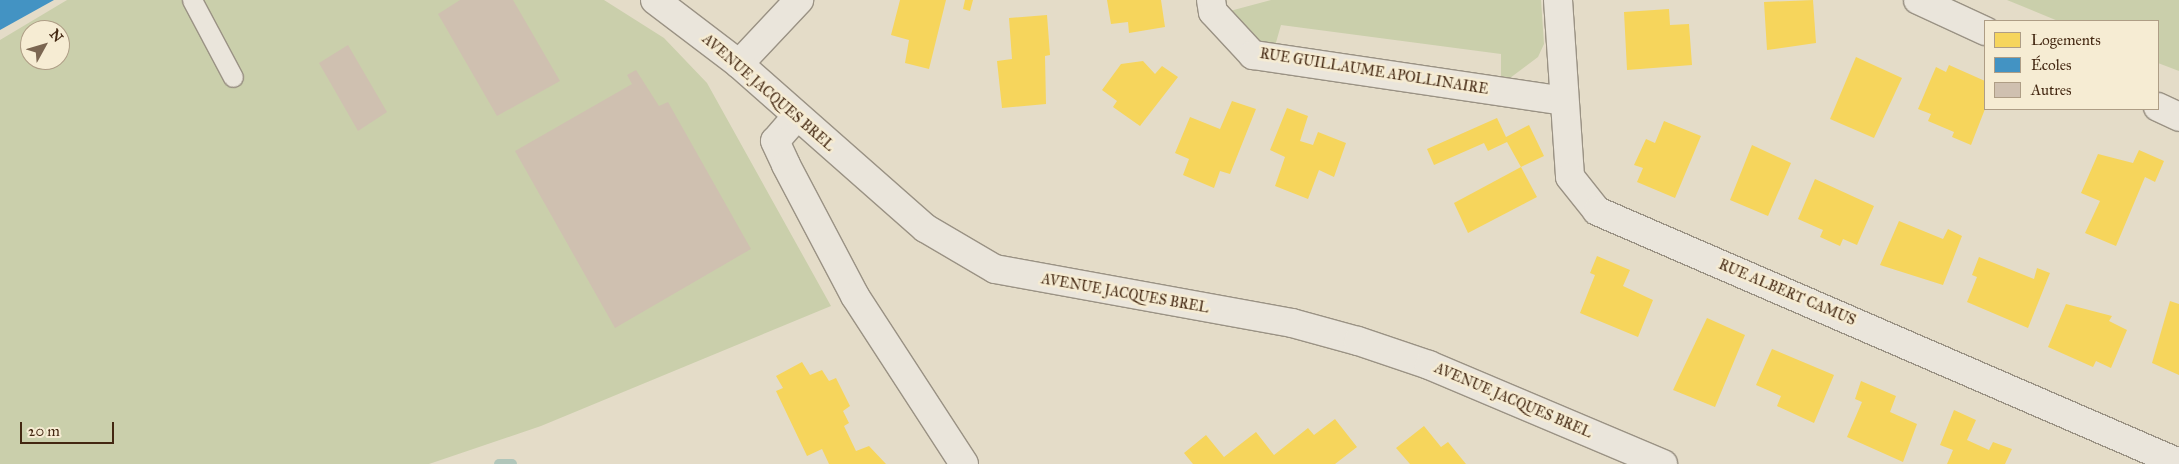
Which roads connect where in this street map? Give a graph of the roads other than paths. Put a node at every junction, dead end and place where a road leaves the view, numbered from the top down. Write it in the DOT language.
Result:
graph roads {
  1 [pos="192,0"];
  2 [pos="655,0"];
  3 [pos="799,0"];
  4 [pos="1211,0"];
  5 [pos="1558,0"];
  6 [pos="1918,0"];
  7 [pos="1984,31"];
  8 [pos="738,64"];
  9 [pos="233,77"];
  10 [pos="1564,101"];
  11 [pos="2159,107"];
  12 [pos="797,116"];
  13 [pos="2179,117"];
  14 [pos="2179,463"];
  15 [pos="964,464"];
  16 [pos="1663,464"];
  1 -- 9 [label="lane"];
  2 -- 8 [label="street, AVENUE JACQUES BREL"];
  3 -- 8 [label="street"];
  4 -- 10 [label="street, RUE GUILLAUME APOLLINAIRE"];
  5 -- 10 [label="street, RUE ALBERT CAMUS"];
  6 -- 7 [label="street"];
  8 -- 12 [label="street, AVENUE JACQUES BREL"];
  10 -- 14 [label="street, RUE ALBERT CAMUS"];
  11 -- 13 [label="street"];
  12 -- 15 [label="street"];
  12 -- 16 [label="street, AVENUE JACQUES BREL"];
}
